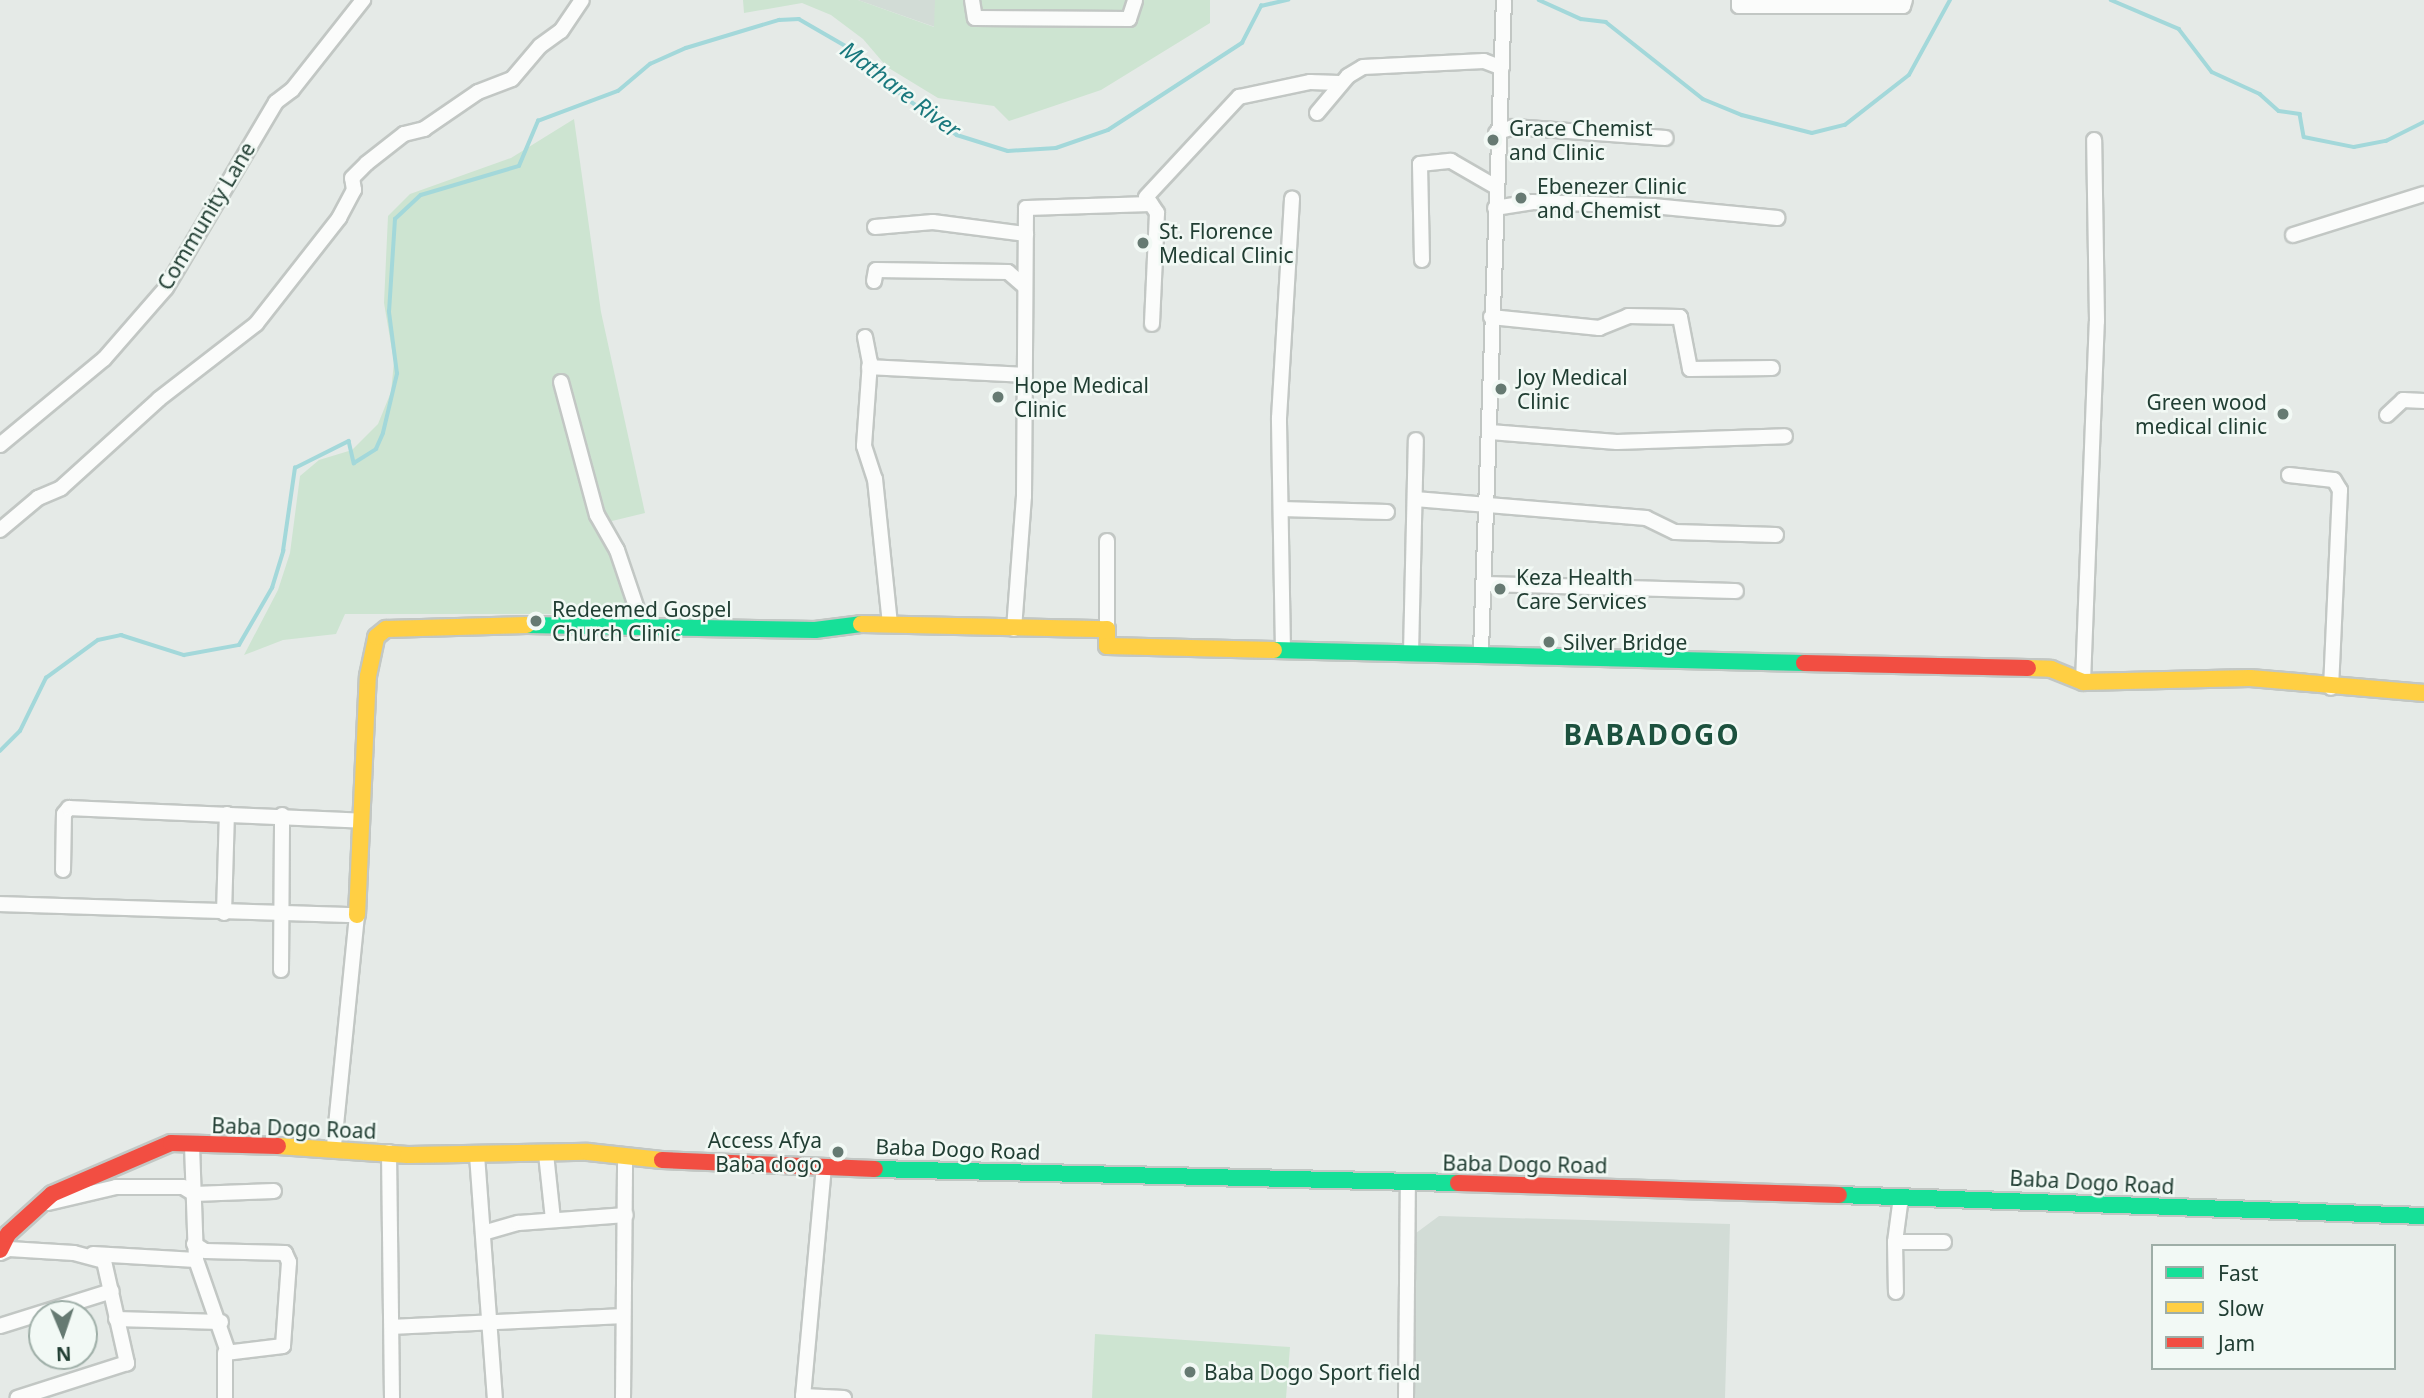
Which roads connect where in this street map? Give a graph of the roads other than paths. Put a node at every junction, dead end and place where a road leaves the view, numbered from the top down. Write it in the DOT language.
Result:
graph roads {
  1 [pos="363,0"];
  2 [pos="582,0"];
  3 [pos="972,0"];
  4 [pos="1135,0"];
  5 [pos="1739,0"];
  6 [pos="1905,0"];
  7 [pos="1504,7"];
  8 [pos="1502,68"];
  9 [pos="1339,83"];
  10 [pos="1317,113"];
  11 [pos="1496,133"];
  12 [pos="1666,138"];
  13 [pos="2094,140"];
  14 [pos="1496,187"];
  15 [pos="2424,194"];
  16 [pos="1292,198"];
  17 [pos="1148,200"];
  18 [pos="1496,208"];
  19 [pos="1046,213"];
  20 [pos="1777,218"];
  21 [pos="875,228"];
  22 [pos="1026,234"];
  23 [pos="2293,235"];
  24 [pos="1422,260"];
  25 [pos="874,281"];
  26 [pos="1024,286"];
  27 [pos="1491,317"];
  28 [pos="1152,324"];
  29 [pos="865,337"];
  30 [pos="869,367"];
  31 [pos="1772,368"];
  32 [pos="1025,375"];
  33 [pos="561,382"];
  34 [pos="2424,401"];
  35 [pos="2387,415"];
  36 [pos="1490,432"];
  37 [pos="1785,436"];
  38 [pos="1416,440"];
  39 [pos="0,445"];
  40 [pos="2289,475"];
  41 [pos="1415,499"];
  42 [pos="1488,504"];
  43 [pos="1281,509"];
  44 [pos="1387,512"];
  45 [pos="0,530"];
  46 [pos="1776,535"];
  47 [pos="1107,541"];
  48 [pos="1484,584"];
  49 [pos="1736,591"];
  50 [pos="642,624"];
  51 [pos="890,624"];
  52 [pos="1107,628"];
  53 [pos="1014,629"];
  54 [pos="1481,651"];
  55 [pos="1283,652"];
  56 [pos="1411,654"];
  57 [pos="2083,681"];
  58 [pos="2331,688"];
  59 [pos="2424,693"];
  60 [pos="227,814"];
  61 [pos="282,814"];
  62 [pos="362,821"];
  63 [pos="63,870"];
  64 [pos="0,904"];
  65 [pos="224,913"];
  66 [pos="357,915"];
  67 [pos="282,916"];
  68 [pos="281,970"];
  69 [pos="192,1145"];
  70 [pos="334,1147"];
  71 [pos="389,1152"];
  72 [pos="546,1154"];
  73 [pos="477,1155"];
  74 [pos="625,1156"];
  75 [pos="824,1166"];
  76 [pos="1408,1183"];
  77 [pos="274,1191"];
  78 [pos="194,1194"];
  79 [pos="1900,1197"];
  80 [pos="42,1204"];
  81 [pos="626,1215"];
  82 [pos="2424,1216"];
  83 [pos="553,1220"];
  84 [pos="483,1233"];
  85 [pos="1895,1242"];
  86 [pos="1944,1242"];
  87 [pos="194,1244"];
  88 [pos="0,1252"];
  89 [pos="74,1253"];
  90 [pos="196,1260"];
  91 [pos="112,1291"];
  92 [pos="1896,1292"];
  93 [pos="623,1316"];
  94 [pos="116,1319"];
  95 [pos="220,1322"];
  96 [pos="491,1324"];
  97 [pos="0,1326"];
  98 [pos="392,1327"];
  99 [pos="228,1352"];
  100 [pos="17,1398"];
  101 [pos="225,1398"];
  102 [pos="392,1398"];
  103 [pos="495,1398"];
  104 [pos="623,1398"];
  105 [pos="844,1398"];
  106 [pos="1406,1398"];
  1 -- 39 [label="street, Community Lane"];
  2 -- 45 [label="street"];
  3 -- 4 [label="street"];
  5 -- 6 [label="street"];
  7 -- 8 [label="street"];
  8 -- 10 [label="street"];
  8 -- 11 [label="street"];
  9 -- 17 [label="street"];
  11 -- 12 [label="street"];
  11 -- 14 [label="street"];
  13 -- 57 [label="street"];
  14 -- 18 [label="street"];
  14 -- 24 [label="street"];
  15 -- 23 [label="street"];
  16 -- 43 [label="street"];
  17 -- 19 [label="street"];
  17 -- 22 [label="street"];
  17 -- 28 [label="street"];
  18 -- 20 [label="street"];
  18 -- 27 [label="street"];
  21 -- 22 [label="street"];
  22 -- 26 [label="street"];
  25 -- 26 [label="street"];
  26 -- 32 [label="street"];
  27 -- 31 [label="street"];
  27 -- 36 [label="street"];
  29 -- 30 [label="street"];
  30 -- 32 [label="street"];
  30 -- 51 [label="street"];
  32 -- 53 [label="street"];
  33 -- 50 [label="street"];
  34 -- 35 [label="street"];
  36 -- 37 [label="street"];
  36 -- 42 [label="street"];
  38 -- 41 [label="street"];
  40 -- 58 [label="street"];
  41 -- 42 [label="street"];
  41 -- 56 [label="street"];
  42 -- 46 [label="street"];
  42 -- 48 [label="street"];
  43 -- 44 [label="street"];
  43 -- 55 [label="street"];
  47 -- 52 [label="street"];
  48 -- 49 [label="street"];
  48 -- 54 [label="street"];
  50 -- 51 [label="street"];
  50 -- 62 [label="street"];
  51 -- 53 [label="street"];
  52 -- 53 [label="street"];
  52 -- 55 [label="street"];
  54 -- 56 [label="street"];
  54 -- 57 [label="street"];
  55 -- 56 [label="street"];
  57 -- 58 [label="street"];
  58 -- 59 [label="street"];
  60 -- 61 [label="street"];
  60 -- 63 [label="street"];
  60 -- 65 [label="street"];
  61 -- 62 [label="street"];
  61 -- 67 [label="street"];
  62 -- 66 [label="street"];
  64 -- 65 [label="street"];
  65 -- 67 [label="street"];
  66 -- 67 [label="street"];
  66 -- 70 [label="street"];
  67 -- 68 [label="street"];
  69 -- 70 [label="street, Baba Dogo Road"];
  69 -- 78 [label="street"];
  69 -- 80 [label="street, Baba Dogo Road"];
  70 -- 71 [label="street, Baba Dogo Road"];
  71 -- 73 [label="street, Baba Dogo Road"];
  71 -- 98 [label="street"];
  72 -- 73 [label="street, Baba Dogo Road"];
  72 -- 74 [label="street, Baba Dogo Road"];
  72 -- 83 [label="street"];
  73 -- 84 [label="street"];
  74 -- 75 [label="street, Baba Dogo Road"];
  74 -- 81 [label="street"];
  75 -- 76 [label="street, Baba Dogo Road"];
  75 -- 105 [label="street"];
  76 -- 79 [label="street, Baba Dogo Road"];
  76 -- 106 [label="street"];
  77 -- 78 [label="street"];
  78 -- 80 [label="street"];
  78 -- 87 [label="street"];
  79 -- 82 [label="street, Baba Dogo Road"];
  79 -- 85 [label="street"];
  80 -- 88 [label="street, Baba Dogo Road"];
  81 -- 83 [label="street"];
  81 -- 93 [label="street"];
  83 -- 84 [label="street"];
  84 -- 96 [label="street"];
  85 -- 86 [label="street"];
  85 -- 92 [label="street"];
  87 -- 90 [label="street"];
  87 -- 99 [label="street"];
  88 -- 89 [label="street"];
  89 -- 90 [label="street"];
  89 -- 91 [label="street"];
  90 -- 95 [label="street"];
  91 -- 94 [label="street"];
  91 -- 97 [label="street"];
  93 -- 96 [label="street"];
  93 -- 104 [label="street"];
  94 -- 95 [label="street"];
  94 -- 100 [label="street"];
  95 -- 99 [label="street"];
  96 -- 98 [label="street"];
  96 -- 103 [label="street"];
  98 -- 102 [label="street"];
  99 -- 101 [label="street"];
}
